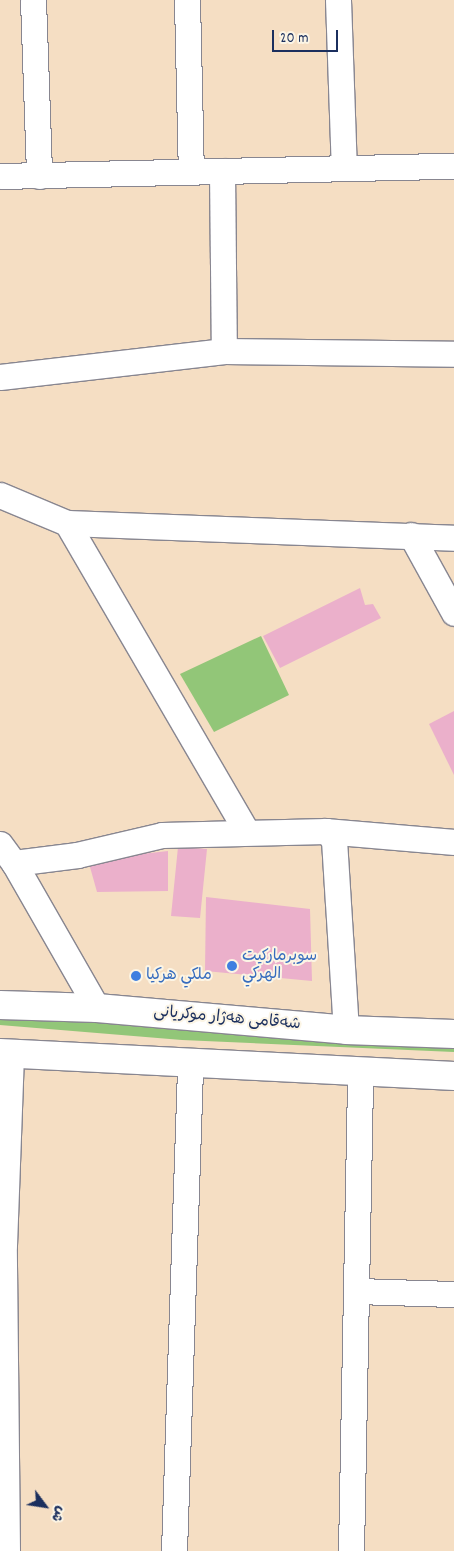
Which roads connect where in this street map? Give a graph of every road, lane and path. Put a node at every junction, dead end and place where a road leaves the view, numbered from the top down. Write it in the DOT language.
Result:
graph roads {
  1 [pos="33,0"];
  2 [pos="187,0"];
  3 [pos="338,0"];
  4 [pos="454,166"];
  5 [pos="344,168"];
  6 [pos="222,171"];
  7 [pos="191,172"];
  8 [pos="0,176"];
  9 [pos="39,176"];
  10 [pos="224,351"];
  11 [pos="454,354"];
  12 [pos="0,377"];
  13 [pos="0,495"];
  14 [pos="67,523"];
  15 [pos="411,535"];
  16 [pos="454,538"];
  17 [pos="454,613"];
  18 [pos="246,831"];
  19 [pos="326,831"];
  20 [pos="454,842"];
  21 [pos="7,853"];
  22 [pos="0,1005"];
  23 [pos="97,1008"];
  24 [pos="346,1030"];
  25 [pos="454,1034"];
  26 [pos="6,1054"];
  27 [pos="190,1062"];
  28 [pos="360,1073"];
  29 [pos="454,1076"];
  30 [pos="2,1245"];
  31 [pos="357,1291"];
  32 [pos="454,1294"];
  33 [pos="8,1551"];
  34 [pos="174,1551"];
  35 [pos="351,1551"];
  1 -- 9 [label="street"];
  2 -- 7 [label="street"];
  3 -- 5 [label="street"];
  4 -- 5 [label="street"];
  5 -- 6 [label="street"];
  6 -- 7 [label="street"];
  6 -- 10 [label="street"];
  7 -- 9 [label="street"];
  8 -- 9 [label="street"];
  10 -- 11 [label="street"];
  10 -- 12 [label="street"];
  13 -- 14 [label="street"];
  14 -- 15 [label="street"];
  14 -- 18 [label="street"];
  15 -- 16 [label="street"];
  15 -- 17 [label="street"];
  18 -- 19 [label="street"];
  18 -- 21 [label="street"];
  19 -- 20 [label="street"];
  19 -- 24 [label="street"];
  21 -- 23 [label="street"];
  22 -- 23 [label="highway, شەقامی ھەژار موکریانی"];
  23 -- 24 [label="highway, شەقامی ھەژار موکریانی"];
  24 -- 25 [label="highway, شەقامی ھەژار موکریانی"];
  26 -- 27 [label="highway"];
  26 -- 30 [label="street"];
  27 -- 28 [label="highway"];
  27 -- 34 [label="street"];
  28 -- 29 [label="highway"];
  28 -- 31 [label="street"];
  30 -- 33 [label="street"];
  31 -- 32 [label="street"];
  31 -- 35 [label="street"];
}
